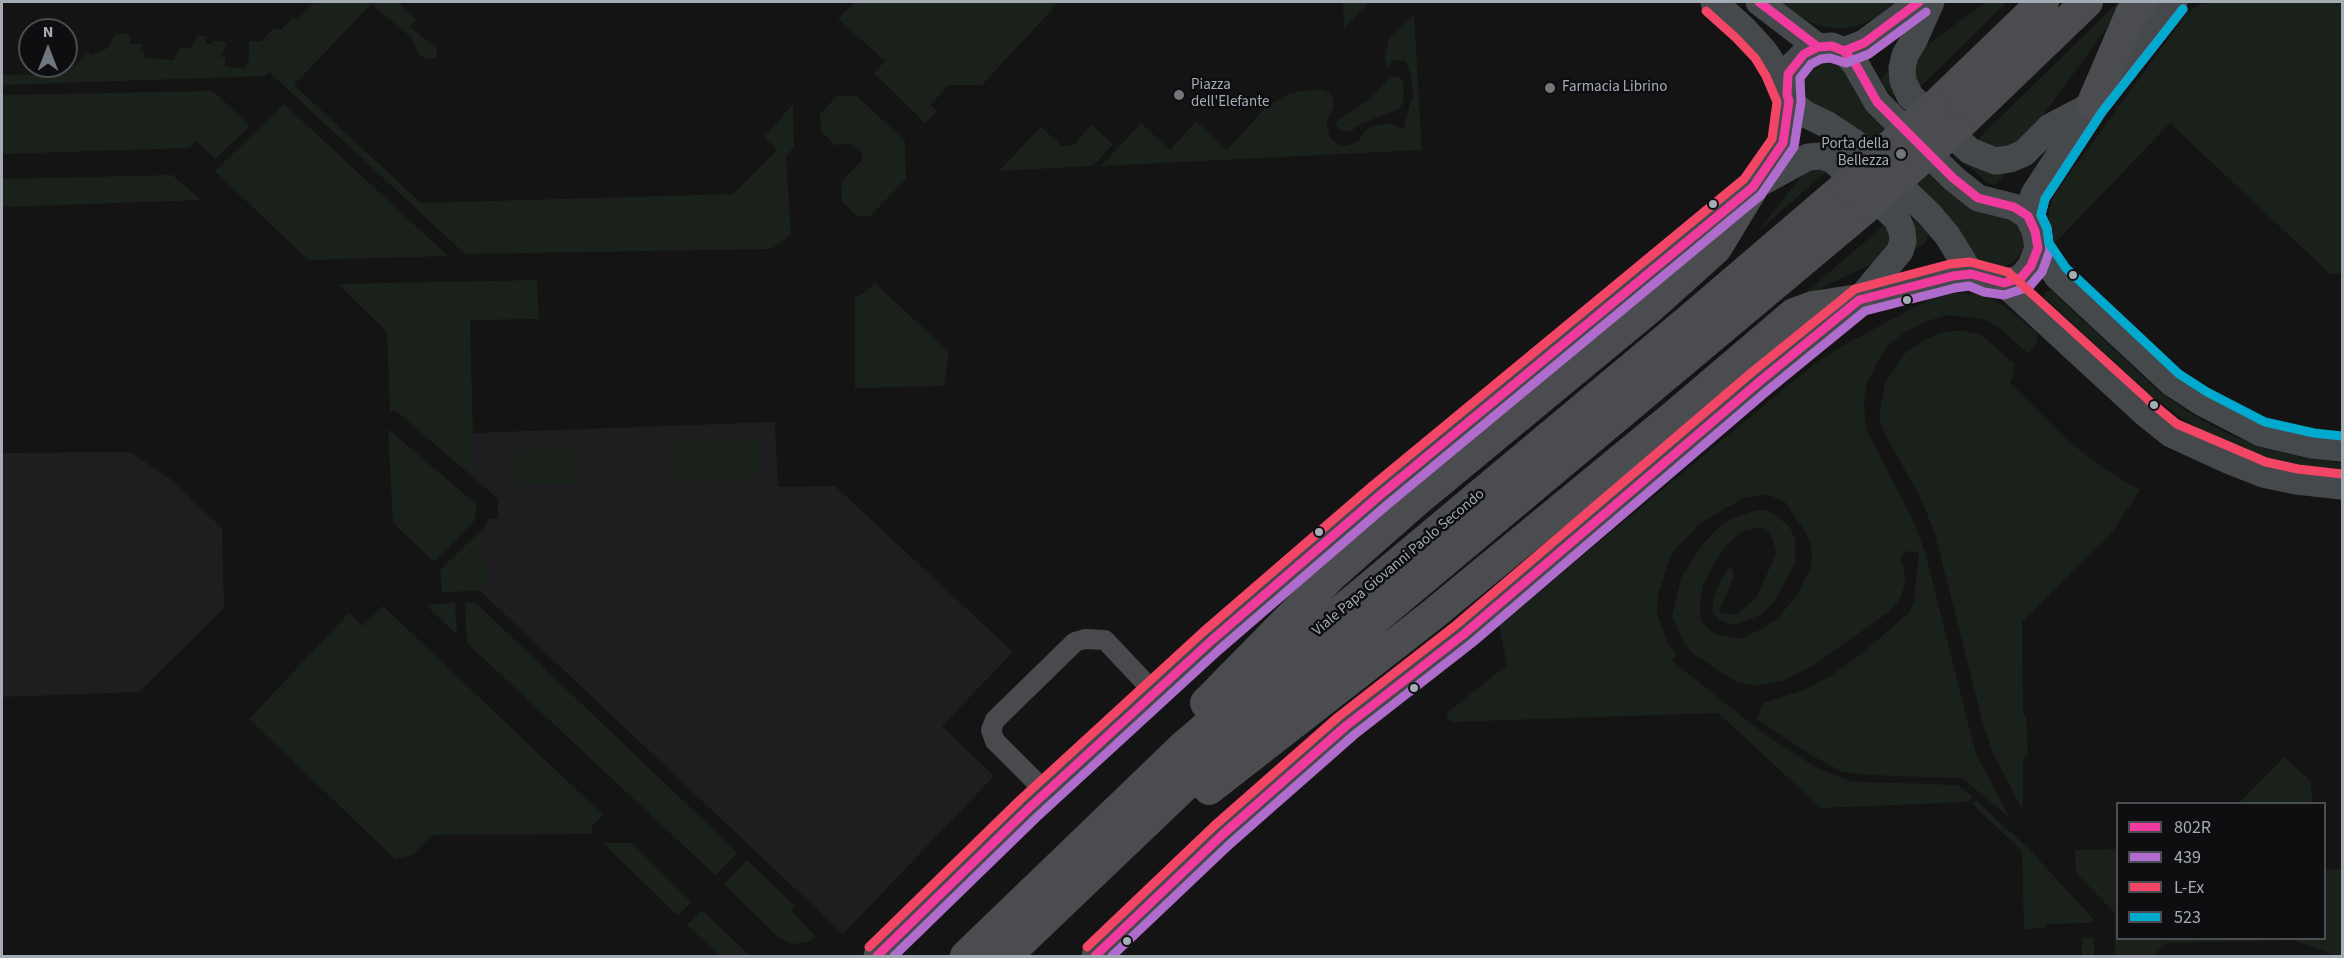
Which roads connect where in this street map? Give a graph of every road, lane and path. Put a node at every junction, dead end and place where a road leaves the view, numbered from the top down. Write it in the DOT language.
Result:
graph roads {
  1 [pos="1714,2"];
  2 [pos="1759,2"];
  3 [pos="1919,2"];
  4 [pos="1931,2"];
  5 [pos="2043,2"];
  6 [pos="2086,2"];
  7 [pos="2141,2"];
  8 [pos="2174,2"];
  9 [pos="1831,49"];
  10 [pos="1788,98"];
  11 [pos="2092,105"];
  12 [pos="1945,117"];
  13 [pos="1753,187"];
  14 [pos="1858,195"];
  15 [pos="2028,216"];
  16 [pos="2038,248"];
  17 [pos="1971,274"];
  18 [pos="2004,283"];
  19 [pos="1859,300"];
  20 [pos="2343,448"];
  21 [pos="2343,486"];
  22 [pos="1155,693"];
  23 [pos="1046,792"];
  24 [pos="1076,888"];
  25 [pos="1031,892"];
  26 [pos="1031,932"];
  27 [pos="967,954"];
  28 [pos="877,957"];
  29 [pos="1006,957"];
  30 [pos="1012,957"];
  31 [pos="1095,957"];
  1 -- 10 [label="main road"];
  2 -- 9 [label="main road"];
  3 -- 9 [label="main road"];
  4 -- 11 [label="main road"];
  5 -- 12 [label="main road"];
  6 -- 12 [label="main road"];
  7 -- 11 [label="main road"];
  8 -- 11 [label="main road"];
  9 -- 10 [label="main road"];
  9 -- 15 [label="main road"];
  10 -- 13 [label="main road"];
  10 -- 17 [label="main road"];
  11 -- 15 [label="main road"];
  12 -- 14 [label="main road, bridge"];
  13 -- 19 [label="main road"];
  13 -- 22 [label="main road"];
  13 -- 25 [label="main road"];
  14 -- 24 [label="main road, Viale Papa Giovanni Paolo Secondo"];
  14 -- 25 [label="main road, Viale Papa Giovanni Paolo Secondo"];
  15 -- 16 [label="main road"];
  16 -- 18 [label="main road"];
  16 -- 20 [label="main road"];
  17 -- 18 [label="main road"];
  17 -- 19 [label="main road"];
  18 -- 21 [label="main road"];
  19 -- 24 [label="main road"];
  19 -- 31 [label="main road"];
  22 -- 23 [label="main road"];
  22 -- 23 [label="street"];
  23 -- 28 [label="main road"];
  24 -- 26 [label="main road, Viale Papa Giovanni Paolo Secondo"];
  25 -- 27 [label="main road, Viale Papa Giovanni Paolo Secondo"];
  26 -- 29 [label="main road, Viale Papa Giovanni Paolo Secondo"];
  26 -- 30 [label="main road"];
}
